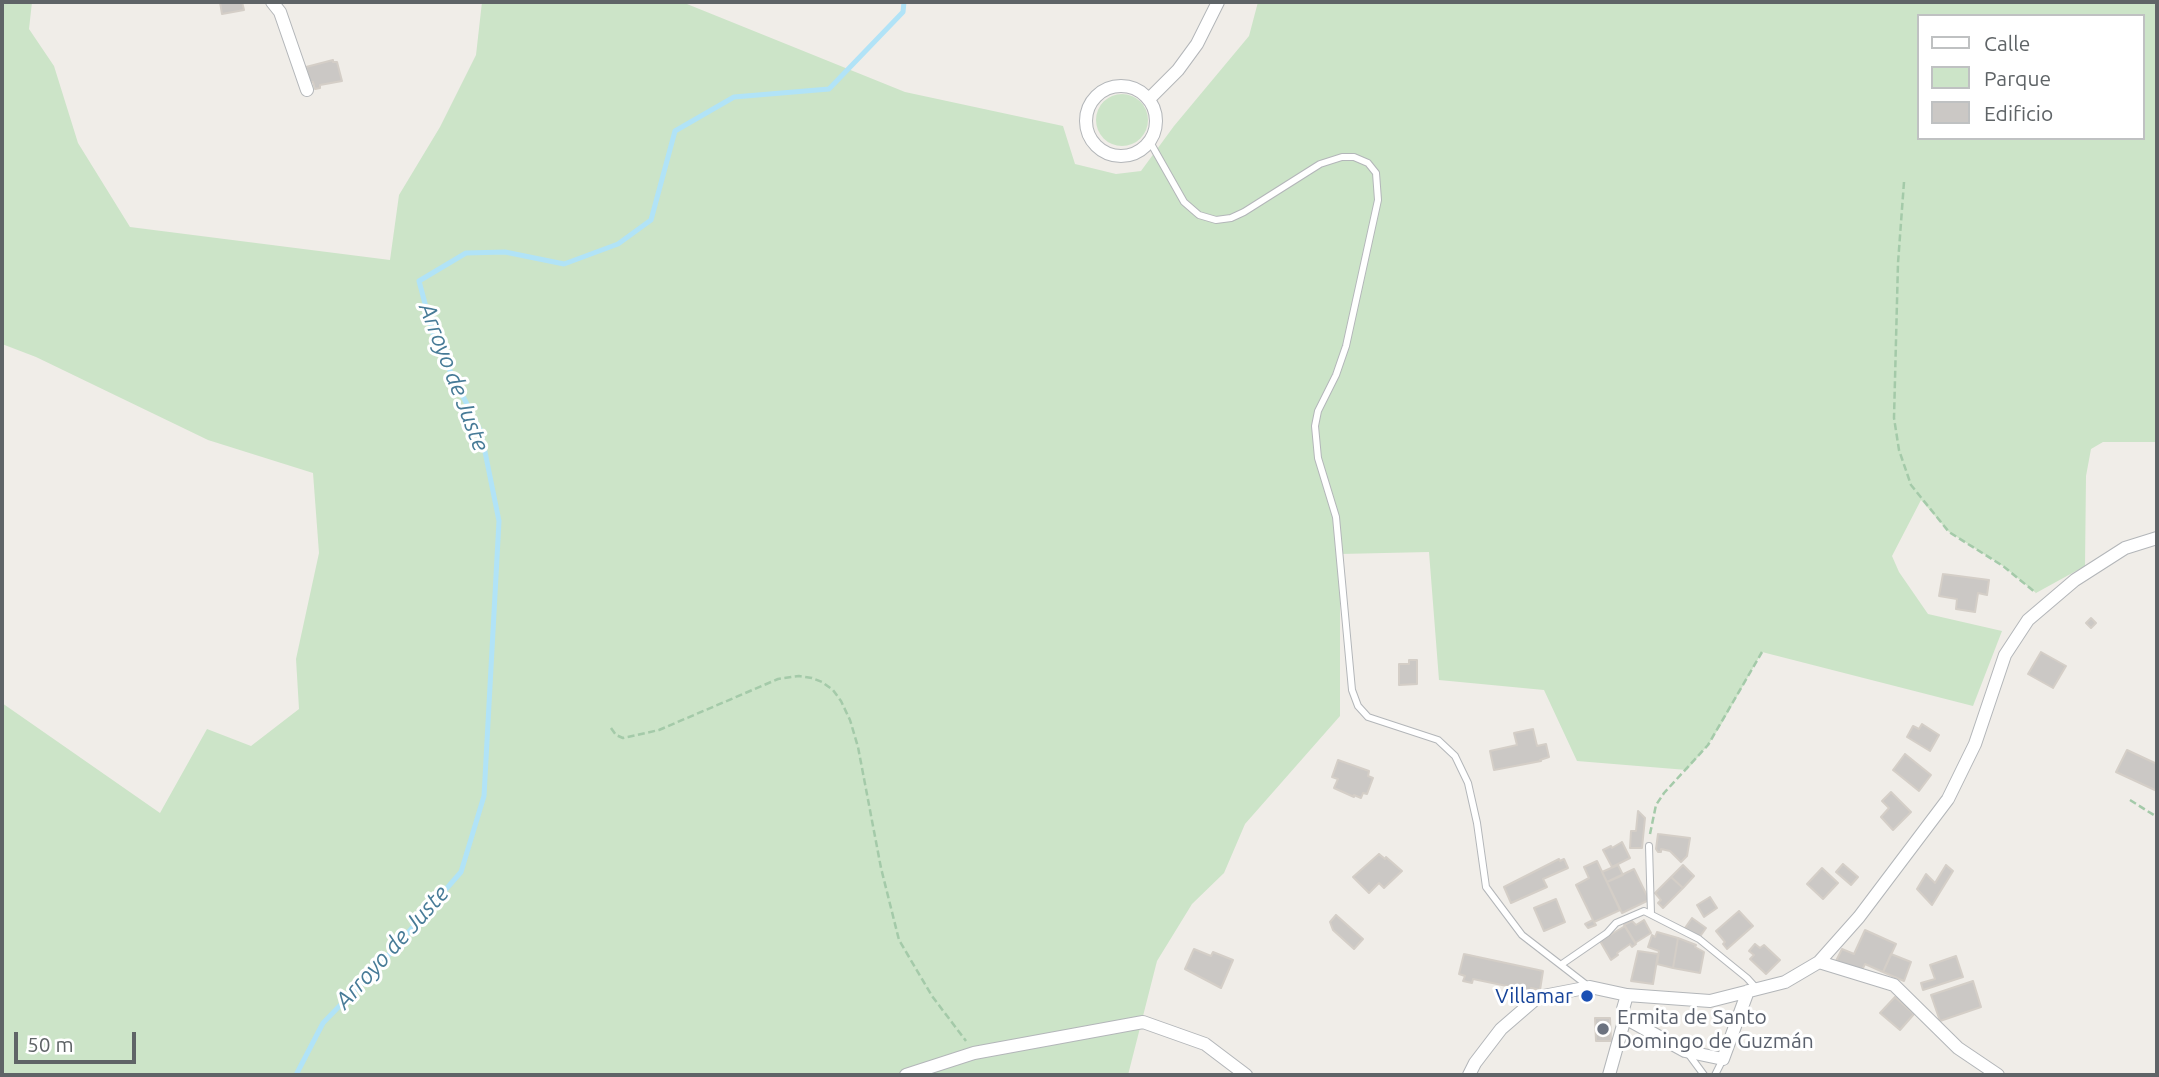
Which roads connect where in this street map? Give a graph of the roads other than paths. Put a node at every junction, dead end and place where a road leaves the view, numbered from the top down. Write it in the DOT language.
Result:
graph roads {
  1 [pos="272,2"];
  2 [pos="1218,2"];
  3 [pos="307,90"];
  4 [pos="1149,99"];
  5 [pos="1150,142"];
  6 [pos="2157,538"];
  7 [pos="1649,846"];
  8 [pos="1651,914"];
  9 [pos="1819,962"];
  10 [pos="1562,964"];
  11 [pos="1590,987"];
  12 [pos="1753,990"];
  13 [pos="1627,995"];
  14 [pos="1625,1018"];
  15 [pos="1685,1051"];
  16 [pos="1723,1059"];
  17 [pos="906,1075"];
  18 [pos="1246,1075"];
  19 [pos="1469,1075"];
  20 [pos="1609,1075"];
  21 [pos="1704,1075"];
  22 [pos="1715,1075"];
  23 [pos="1998,1075"];
  1 -- 3 [label="street"];
  2 -- 4 [label="street"];
  4 -- 5 [label="street"];
  4 -- 5 [label="street"];
  5 -- 10 [label="lane"];
  6 -- 9 [label="street"];
  7 -- 8 [label="lane"];
  8 -- 10 [label="lane"];
  8 -- 12 [label="lane"];
  9 -- 12 [label="street"];
  9 -- 23 [label="street"];
  10 -- 11 [label="lane"];
  11 -- 13 [label="street"];
  11 -- 19 [label="street"];
  12 -- 13 [label="street"];
  12 -- 16 [label="street"];
  13 -- 14 [label="street"];
  14 -- 15 [label="street"];
  14 -- 20 [label="street"];
  15 -- 16 [label="street"];
  15 -- 21 [label="lane"];
  16 -- 22 [label="lane"];
  17 -- 18 [label="street"];
}
